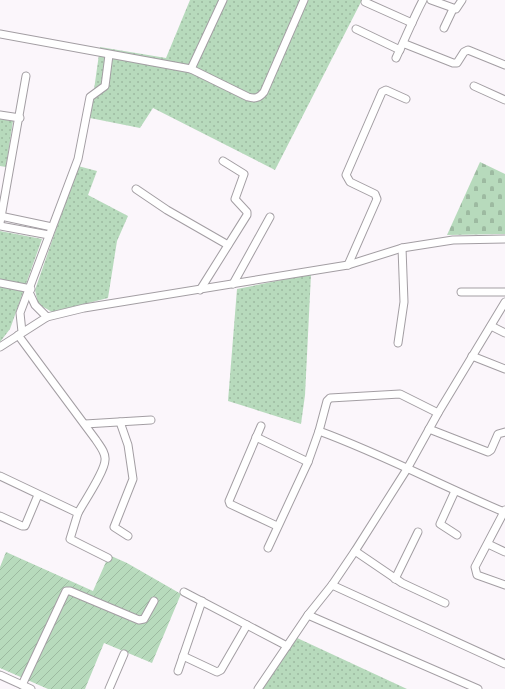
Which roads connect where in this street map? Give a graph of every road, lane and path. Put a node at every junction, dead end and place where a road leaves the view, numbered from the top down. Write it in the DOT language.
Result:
graph roads {
  1 [pos="223,0"];
  2 [pos="304,0"];
  3 [pos="423,0"];
  4 [pos="431,0"];
  5 [pos="462,0"];
  6 [pos="365,2"];
  7 [pos="453,9"];
  8 [pos="412,23"];
  9 [pos="444,28"];
  10 [pos="356,29"];
  11 [pos="0,34"];
  12 [pos="402,47"];
  13 [pos="109,55"];
  14 [pos="396,58"];
  15 [pos="505,65"];
  16 [pos="191,69"];
  17 [pos="26,76"];
  18 [pos="474,86"];
  19 [pos="406,99"];
  20 [pos="505,100"];
  21 [pos="0,115"];
  22 [pos="20,118"];
  23 [pos="223,161"];
  24 [pos="136,189"];
  25 [pos="270,217"];
  26 [pos="0,220"];
  27 [pos="52,227"];
  28 [pos="49,235"];
  29 [pos="505,239"];
  30 [pos="228,245"];
  31 [pos="402,248"];
  32 [pos="348,265"];
  33 [pos="0,283"];
  34 [pos="232,284"];
  35 [pos="30,290"];
  36 [pos="200,290"];
  37 [pos="461,292"];
  38 [pos="505,292"];
  39 [pos="505,302"];
  40 [pos="47,317"];
  41 [pos="491,326"];
  42 [pos="20,333"];
  43 [pos="505,333"];
  44 [pos="0,337"];
  45 [pos="11,339"];
  46 [pos="398,343"];
  47 [pos="0,347"];
  48 [pos="472,356"];
  49 [pos="505,369"];
  50 [pos="438,412"];
  51 [pos="151,420"];
  52 [pos="120,422"];
  53 [pos="85,424"];
  54 [pos="261,426"];
  55 [pos="429,429"];
  56 [pos="319,431"];
  57 [pos="505,432"];
  58 [pos="256,437"];
  59 [pos="308,462"];
  60 [pos="407,469"];
  61 [pos="0,476"];
  62 [pos="455,491"];
  63 [pos="38,494"];
  64 [pos="505,511"];
  65 [pos="78,513"];
  66 [pos="0,516"];
  67 [pos="277,526"];
  68 [pos="418,532"];
  69 [pos="457,535"];
  70 [pos="128,536"];
  71 [pos="488,544"];
  72 [pos="268,548"];
  73 [pos="355,551"];
  74 [pos="505,552"];
  75 [pos="108,558"];
  76 [pos="395,579"];
  77 [pos="505,584"];
  78 [pos="332,585"];
  79 [pos="184,592"];
  80 [pos="154,601"];
  81 [pos="202,601"];
  82 [pos="445,603"];
  83 [pos="308,615"];
  84 [pos="246,625"];
  85 [pos="287,646"];
  86 [pos="124,654"];
  87 [pos="183,656"];
  88 [pos="505,664"];
  89 [pos="178,671"];
  90 [pos="0,675"];
  91 [pos="22,685"];
  92 [pos="31,689"];
  93 [pos="109,689"];
  94 [pos="258,689"];
  95 [pos="478,689"];
  1 -- 16 [label="street"];
  2 -- 16 [label="street"];
  3 -- 8 [label="street"];
  4 -- 7 [label="street"];
  5 -- 7 [label="street"];
  6 -- 8 [label="street"];
  7 -- 9 [label="street"];
  8 -- 12 [label="street"];
  10 -- 12 [label="street"];
  11 -- 13 [label="street"];
  12 -- 14 [label="street"];
  12 -- 15 [label="street"];
  13 -- 16 [label="street"];
  13 -- 27 [label="street"];
  17 -- 22 [label="street"];
  18 -- 20 [label="street"];
  19 -- 32 [label="street"];
  21 -- 22 [label="street"];
  22 -- 26 [label="street"];
  23 -- 30 [label="street"];
  24 -- 30 [label="street"];
  25 -- 34 [label="street"];
  26 -- 27 [label="street"];
  26 -- 28 [label="street"];
  27 -- 28 [label="street"];
  28 -- 35 [label="street"];
  29 -- 31 [label="street"];
  30 -- 36 [label="street"];
  31 -- 32 [label="street"];
  31 -- 46 [label="street"];
  32 -- 34 [label="street"];
  33 -- 35 [label="street"];
  34 -- 36 [label="street"];
  35 -- 40 [label="street"];
  35 -- 42 [label="street"];
  36 -- 40 [label="street"];
  37 -- 38 [label="street"];
  39 -- 41 [label="street"];
  40 -- 42 [label="street"];
  41 -- 43 [label="street"];
  41 -- 48 [label="street"];
  42 -- 45 [label="street"];
  42 -- 53 [label="street"];
  44 -- 45 [label="street"];
  45 -- 47 [label="street"];
  48 -- 49 [label="street"];
  48 -- 50 [label="street"];
  50 -- 55 [label="street"];
  50 -- 56 [label="street"];
  51 -- 52 [label="street"];
  52 -- 53 [label="street"];
  52 -- 70 [label="street"];
  53 -- 65 [label="street"];
  54 -- 58 [label="street"];
  55 -- 57 [label="street"];
  55 -- 60 [label="street"];
  56 -- 59 [label="street"];
  56 -- 60 [label="street"];
  58 -- 59 [label="street"];
  58 -- 67 [label="street"];
  59 -- 67 [label="street"];
  60 -- 62 [label="street"];
  60 -- 73 [label="street"];
  61 -- 63 [label="street"];
  62 -- 64 [label="street"];
  62 -- 69 [label="street"];
  63 -- 65 [label="street"];
  63 -- 66 [label="street"];
  64 -- 71 [label="street"];
  65 -- 75 [label="street"];
  67 -- 72 [label="street"];
  68 -- 76 [label="street"];
  71 -- 74 [label="street"];
  71 -- 77 [label="street"];
  73 -- 76 [label="street"];
  73 -- 78 [label="street"];
  76 -- 82 [label="street"];
  78 -- 83 [label="street"];
  78 -- 88 [label="street"];
  79 -- 81 [label="street"];
  80 -- 91 [label="street"];
  81 -- 84 [label="street"];
  81 -- 87 [label="street"];
  83 -- 85 [label="street"];
  83 -- 95 [label="street"];
  84 -- 85 [label="street"];
  84 -- 87 [label="street"];
  85 -- 94 [label="street"];
  86 -- 93 [label="street"];
  87 -- 89 [label="street"];
  90 -- 91 [label="street"];
  91 -- 92 [label="street"];
}
